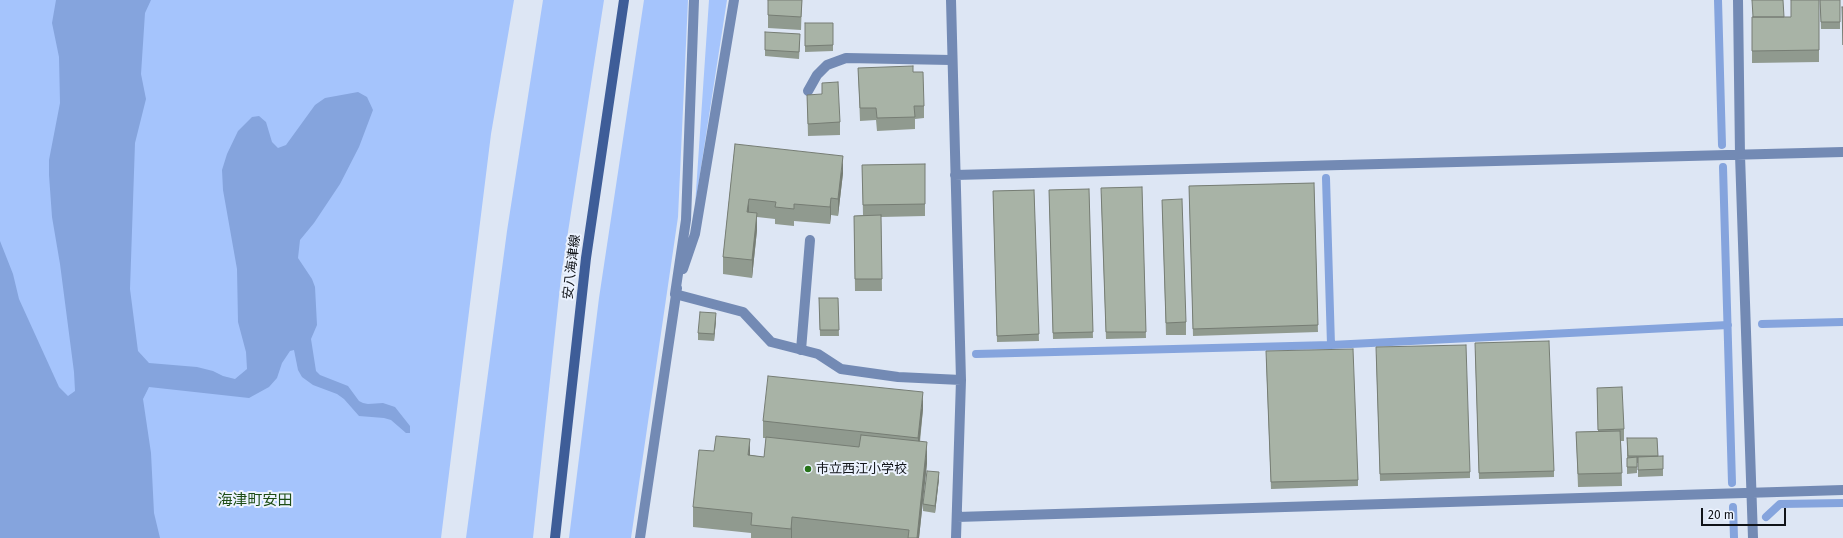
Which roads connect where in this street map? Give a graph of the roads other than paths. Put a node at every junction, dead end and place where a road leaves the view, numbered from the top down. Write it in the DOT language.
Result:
graph roads {
  1 [pos="624,0"];
  2 [pos="694,0"];
  3 [pos="734,0"];
  4 [pos="950,0"];
  5 [pos="1738,0"];
  6 [pos="951,60"];
  7 [pos="808,91"];
  8 [pos="1843,152"];
  9 [pos="1740,155"];
  10 [pos="955,175"];
  11 [pos="810,240"];
  12 [pos="675,294"];
  13 [pos="801,350"];
  14 [pos="961,380"];
  15 [pos="1843,490"];
  16 [pos="1752,492"];
  17 [pos="957,517"];
  18 [pos="555,538"];
  19 [pos="640,538"];
  20 [pos="956,538"];
  21 [pos="1754,538"];
  1 -- 18 [label="main road, 安八海津線"];
  2 -- 12 [label="street"];
  3 -- 12 [label="street"];
  4 -- 6 [label="street"];
  5 -- 9 [label="street"];
  6 -- 7 [label="street"];
  6 -- 10 [label="street"];
  8 -- 9 [label="street"];
  9 -- 10 [label="street"];
  9 -- 16 [label="street"];
  10 -- 14 [label="street"];
  11 -- 13 [label="street"];
  12 -- 13 [label="street"];
  12 -- 19 [label="street"];
  13 -- 14 [label="street"];
  14 -- 17 [label="street"];
  15 -- 16 [label="street"];
  16 -- 17 [label="street"];
  16 -- 21 [label="street"];
  17 -- 20 [label="street"];
}
